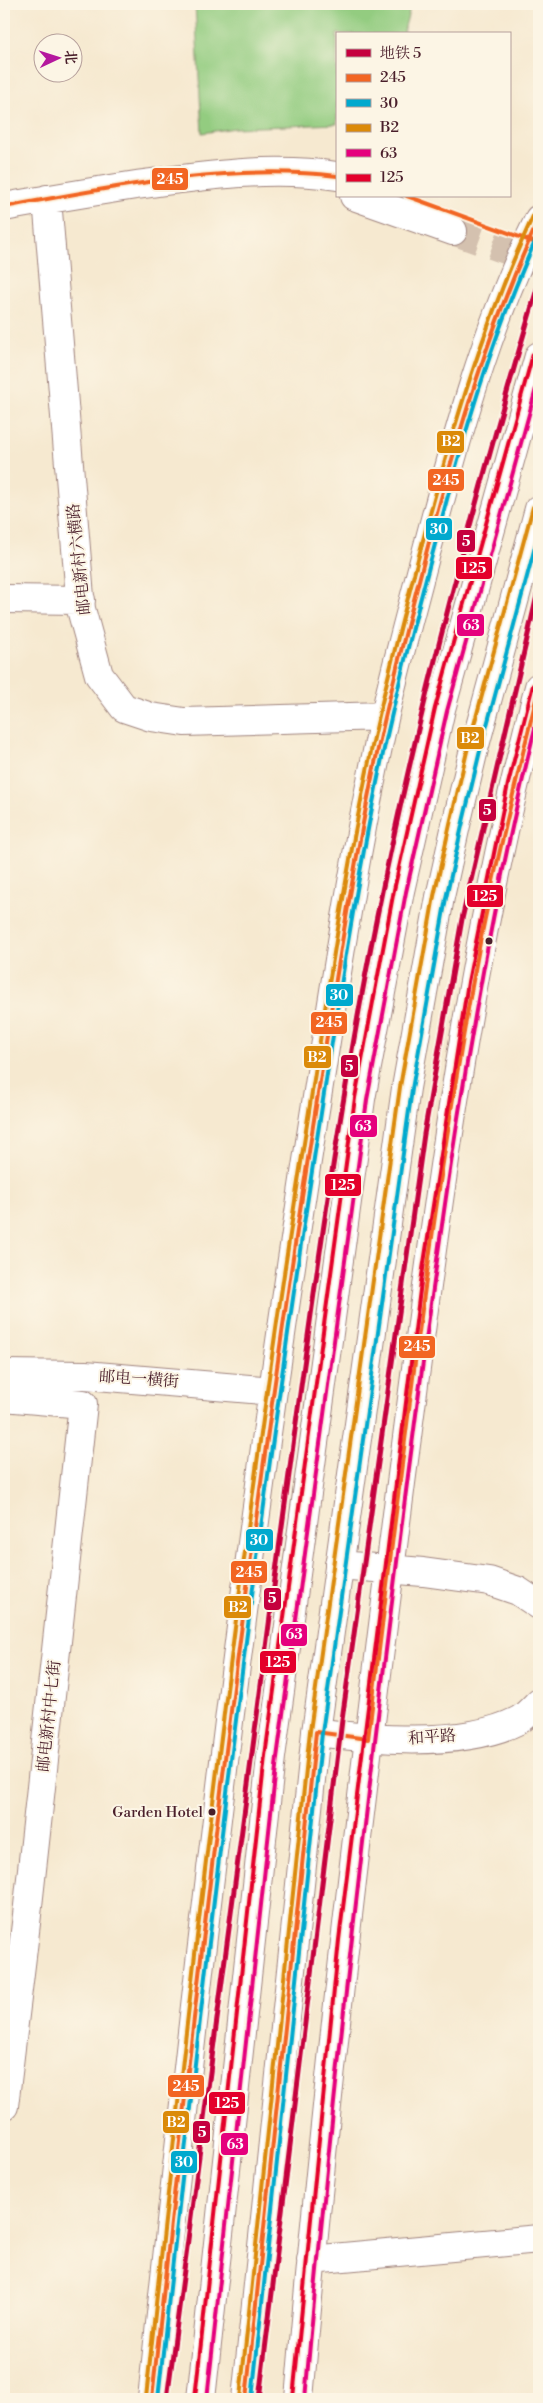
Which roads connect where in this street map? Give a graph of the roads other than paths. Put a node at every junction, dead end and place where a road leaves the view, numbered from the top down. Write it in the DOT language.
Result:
graph roads {
  1 [pos="336,176"];
  2 [pos="336,191"];
  3 [pos="362,198"];
  4 [pos="410,198"];
  5 [pos="47,199"];
  6 [pos="4,207"];
  7 [pos="539,220"];
  8 [pos="539,356"];
  9 [pos="539,509"];
  10 [pos="4,599"];
  11 [pos="81,600"];
  12 [pos="539,686"];
  13 [pos="384,716"];
  14 [pos="4,1374"];
  15 [pos="273,1391"];
  16 [pos="4,1397"];
  17 [pos="340,1565"];
  18 [pos="390,1569"];
  19 [pos="539,1605"];
  20 [pos="539,1702"];
  21 [pos="316,1732"];
  22 [pos="368,1739"];
  23 [pos="15,1914"];
  24 [pos="4,2106"];
  25 [pos="539,2239"];
  26 [pos="310,2260"];
  27 [pos="152,2399"];
  28 [pos="201,2399"];
  29 [pos="246,2399"];
  30 [pos="299,2399"];
  1 -- 5 [label="main road"];
  2 -- 5 [label="main road"];
  3 -- 4 [label="main road"];
  5 -- 6 [label="main road"];
  5 -- 11 [label="main road, 邮电新村六横路"];
  7 -- 13 [label="main road"];
  8 -- 28 [label="main road"];
  9 -- 17 [label="main road"];
  10 -- 11 [label="main road"];
  11 -- 13 [label="main road, 邮电新村六横路"];
  12 -- 18 [label="main road"];
  13 -- 15 [label="main road"];
  14 -- 15 [label="main road, 邮电一横街"];
  15 -- 27 [label="main road"];
  16 -- 23 [label="main road, 邮电新村中七街"];
  17 -- 18 [label="main road"];
  17 -- 21 [label="main road"];
  18 -- 19 [label="main road"];
  18 -- 22 [label="main road"];
  20 -- 22 [label="main road, 和平路"];
  21 -- 22 [label="main road, 和平路"];
  21 -- 29 [label="main road"];
  22 -- 26 [label="main road"];
  23 -- 24 [label="main road, 邮电新村中七街"];
  25 -- 26 [label="main road"];
  26 -- 30 [label="main road"];
}
